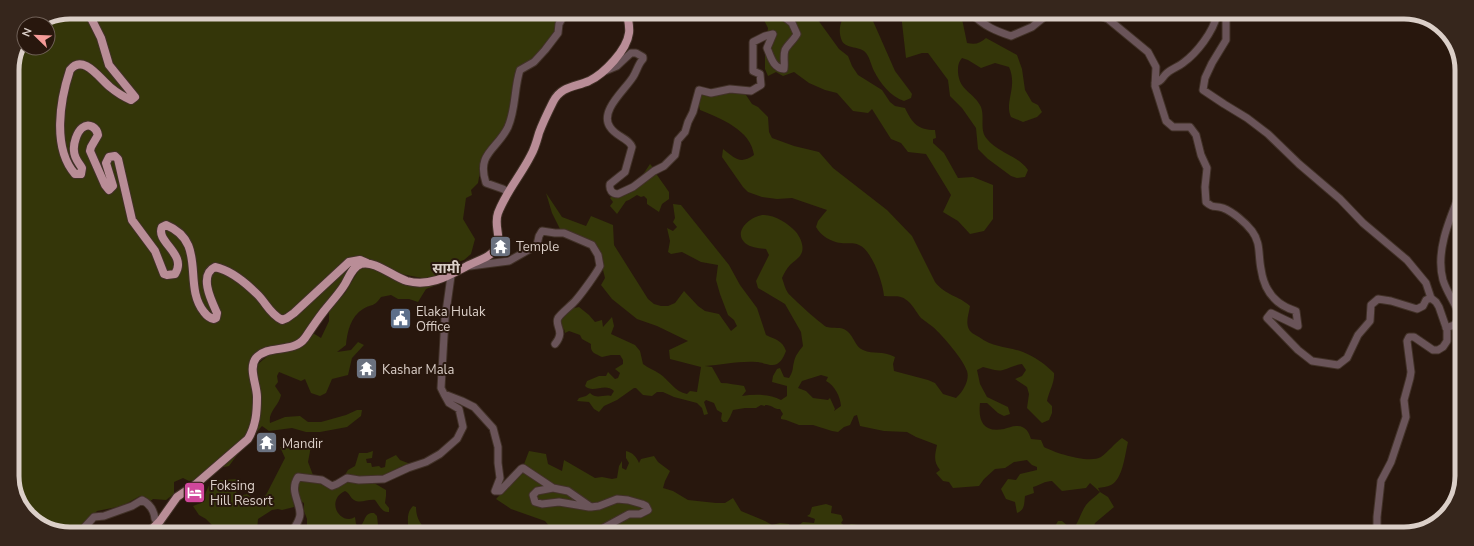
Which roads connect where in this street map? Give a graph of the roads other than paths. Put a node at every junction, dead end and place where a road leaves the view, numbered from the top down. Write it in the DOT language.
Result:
graph roads {
  1 [pos="92,19"];
  2 [pos="562,19"];
  3 [pos="628,19"];
  4 [pos="787,19"];
  5 [pos="977,19"];
  6 [pos="1042,19"];
  7 [pos="1108,19"];
  8 [pos="1216,19"];
  9 [pos="1226,19"];
  10 [pos="602,71"];
  11 [pos="1155,83"];
  12 [pos="508,192"];
  13 [pos="1455,208"];
  14 [pos="367,263"];
  15 [pos="466,267"];
  16 [pos="451,276"];
  17 [pos="1431,298"];
  18 [pos="1455,307"];
  19 [pos="1455,324"];
  20 [pos="1446,328"];
  21 [pos="555,344"];
  22 [pos="444,394"];
  23 [pos="553,488"];
  24 [pos="591,507"];
  25 [pos="160,521"];
  26 [pos="84,527"];
  27 [pos="154,527"];
  28 [pos="295,527"];
  29 [pos="605,527"];
  30 [pos="1377,527"];
  1 -- 14 [label="main road"];
  2 -- 12 [label="street"];
  3 -- 10 [label="main road"];
  4 -- 10 [label="street"];
  5 -- 6 [label="street"];
  7 -- 11 [label="street"];
  8 -- 11 [label="street"];
  9 -- 17 [label="street"];
  10 -- 12 [label="main road"];
  11 -- 17 [label="street"];
  12 -- 15 [label="main road"];
  13 -- 18 [label="street"];
  14 -- 16 [label="main road"];
  14 -- 25 [label="main road"];
  15 -- 16 [label="main road"];
  15 -- 21 [label="street"];
  16 -- 22 [label="street"];
  17 -- 20 [label="street"];
  19 -- 20 [label="street"];
  20 -- 30 [label="street"];
  22 -- 23 [label="street"];
  22 -- 28 [label="street"];
  23 -- 24 [label="street"];
  23 -- 24 [label="street"];
  24 -- 29 [label="street"];
  25 -- 26 [label="street"];
  25 -- 27 [label="main road"];
}
